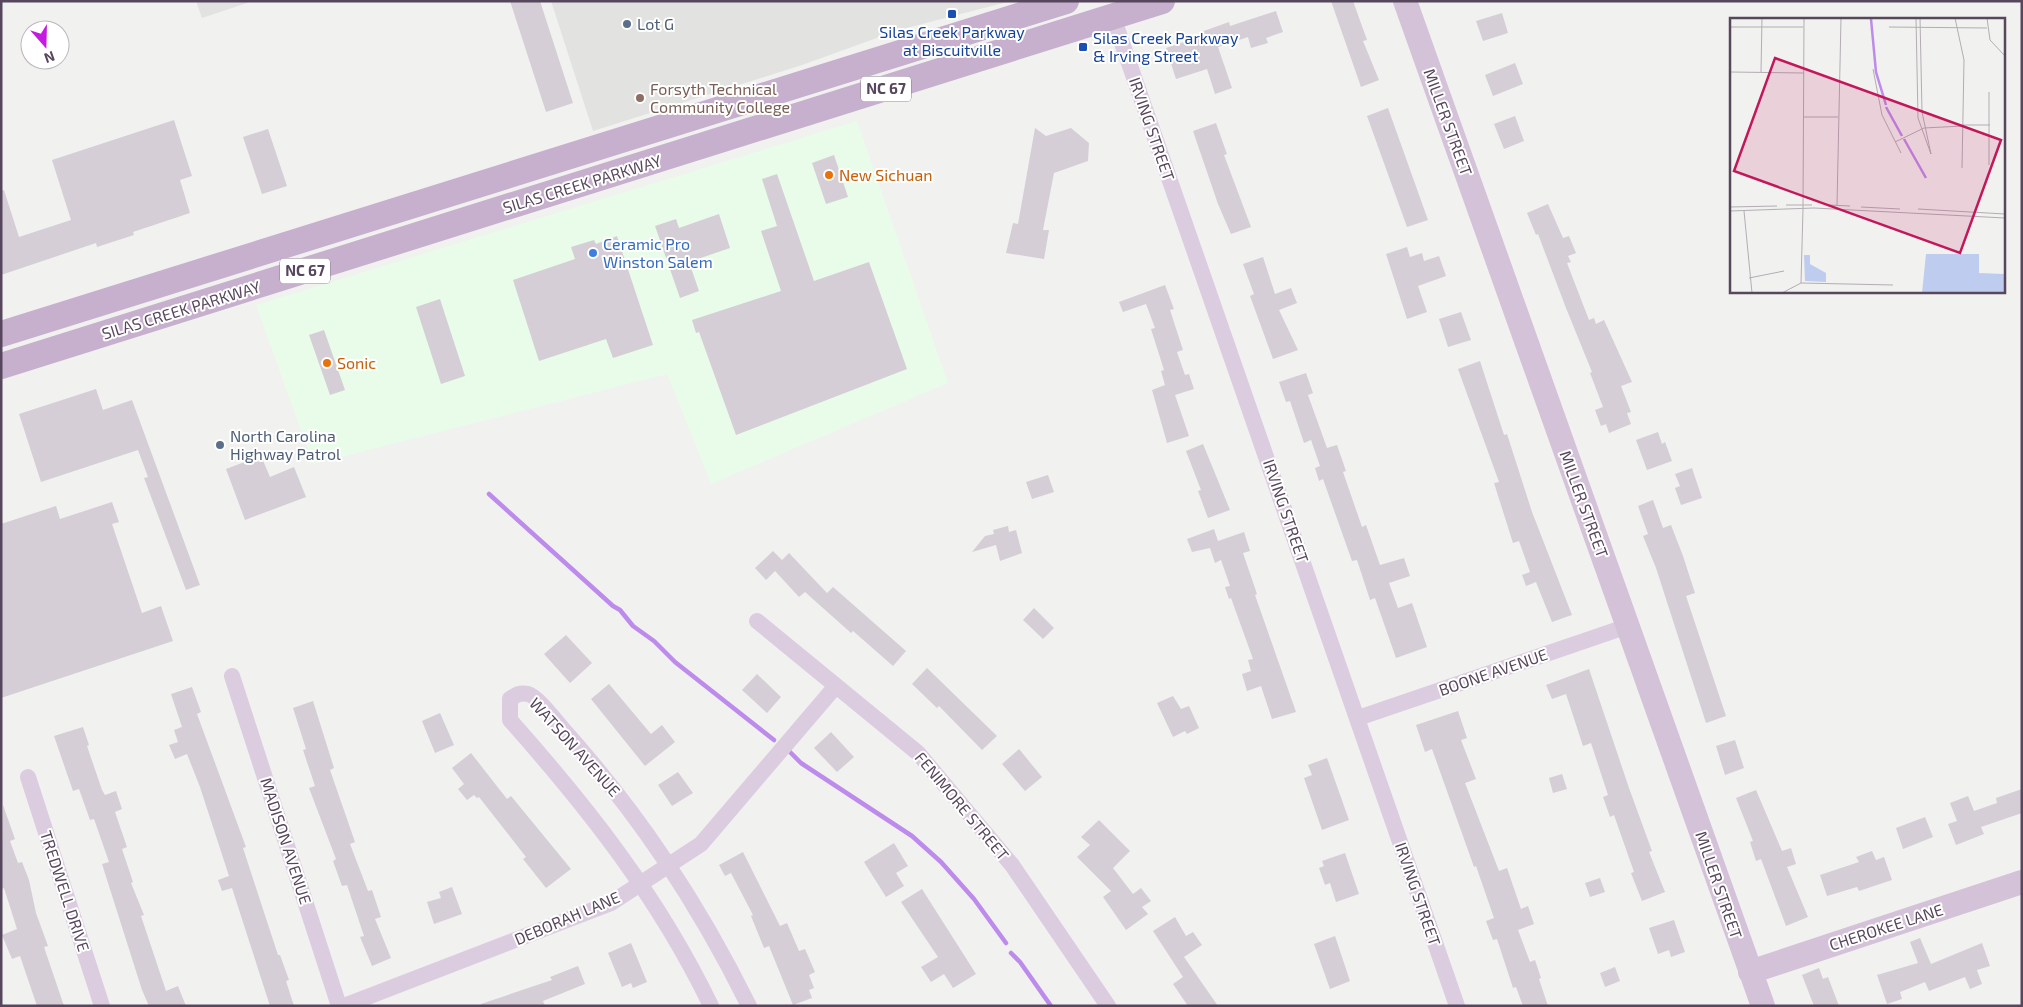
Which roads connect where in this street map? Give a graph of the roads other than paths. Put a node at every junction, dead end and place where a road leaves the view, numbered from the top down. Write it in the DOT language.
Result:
graph roads {
  1 [pos="1066,1"];
  2 [pos="1162,1"];
  3 [pos="1405,1"];
  4 [pos="1113,18"];
  5 [pos="618,142"];
  6 [pos="423,234"];
  7 [pos="1,334"];
  8 [pos="1,366"];
  9 [pos="757,621"];
  10 [pos="1628,626"];
  11 [pos="232,676"];
  12 [pos="835,687"];
  13 [pos="1358,718"];
  14 [pos="28,777"];
  15 [pos="670,864"];
  16 [pos="2022,882"];
  17 [pos="642,884"];
  18 [pos="1750,972"];
  19 [pos="102,1006"];
  20 [pos="339,1006"];
  21 [pos="344,1006"];
  22 [pos="711,1006"];
  23 [pos="749,1006"];
  24 [pos="1108,1006"];
  25 [pos="1457,1006"];
  26 [pos="1763,1006"];
  1 -- 5 [label="main road, SILAS CREEK PARKWAY / NC 67"];
  2 -- 4 [label="main road, SILAS CREEK PARKWAY / NC 67"];
  3 -- 10 [label="main road, MILLER STREET"];
  4 -- 6 [label="main road, SILAS CREEK PARKWAY / NC 67"];
  4 -- 13 [label="street, IRVING STREET"];
  5 -- 6 [label="main road"];
  5 -- 7 [label="main road, SILAS CREEK PARKWAY / NC 67"];
  6 -- 8 [label="main road, SILAS CREEK PARKWAY / NC 67"];
  9 -- 12 [label="street, FENIMORE STREET"];
  10 -- 13 [label="street, BOONE AVENUE"];
  10 -- 18 [label="main road, MILLER STREET"];
  11 -- 20 [label="street, MADISON AVENUE"];
  12 -- 15 [label="street, DEBORAH LANE"];
  12 -- 24 [label="street, FENIMORE STREET"];
  13 -- 25 [label="street, IRVING STREET"];
  14 -- 19 [label="street, TREDWELL DRIVE"];
  15 -- 17 [label="street, DEBORAH LANE"];
  15 -- 17 [label="street, WATSON AVENUE"];
  15 -- 23 [label="street, WATSON AVENUE"];
  16 -- 18 [label="main road, CHEROKEE LANE"];
  17 -- 21 [label="street, DEBORAH LANE"];
  17 -- 22 [label="street, WATSON AVENUE"];
  18 -- 26 [label="main road, MILLER STREET"];
}
